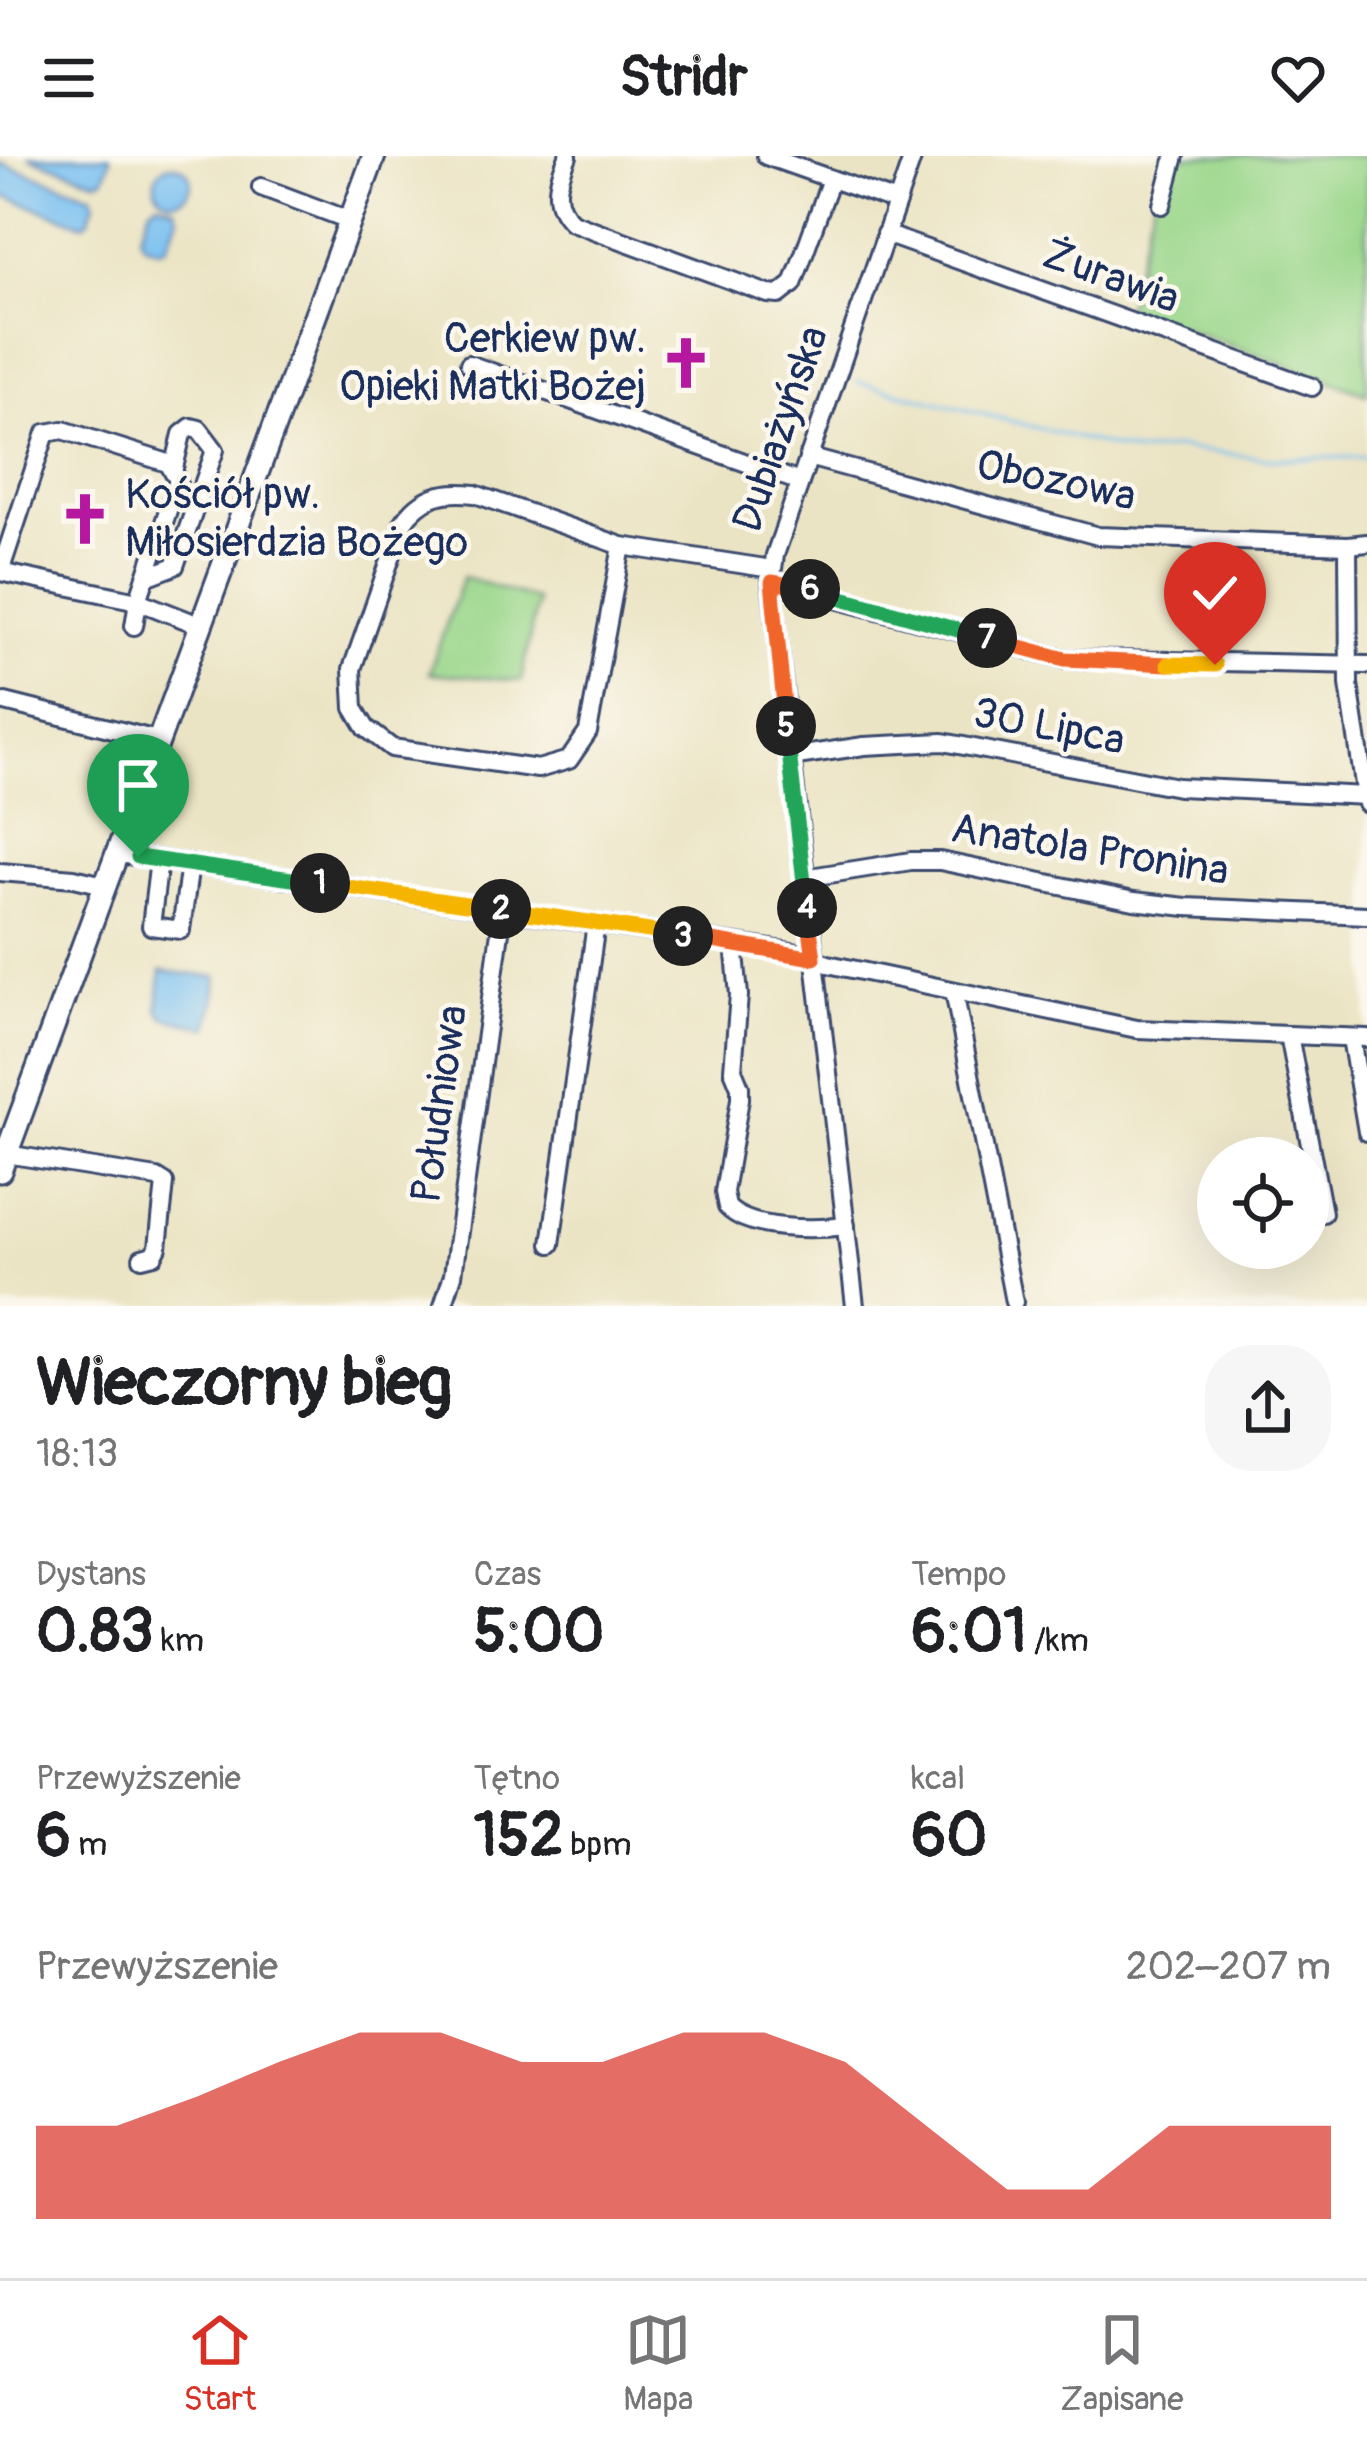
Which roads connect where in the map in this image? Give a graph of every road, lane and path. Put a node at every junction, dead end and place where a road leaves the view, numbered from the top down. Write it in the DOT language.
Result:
graph roads {
  1 [pos="374,156"];
  2 [pos="568,156"];
  3 [pos="766,156"];
  4 [pos="913,156"];
  5 [pos="1175,156"];
  6 [pos="831,179"];
  7 [pos="261,187"];
  8 [pos="897,202"];
  9 [pos="1162,205"];
  10 [pos="350,220"];
  11 [pos="885,234"];
  12 [pos="469,364"];
  13 [pos="1312,387"];
  14 [pos="808,457"];
  15 [pos="173,472"];
  16 [pos="800,482"];
  17 [pos="1367,542"];
  18 [pos="1348,545"];
  19 [pos="622,546"];
  20 [pos="0,572"];
  21 [pos="772,575"];
  22 [pos="146,577"];
  23 [pos="138,601"];
  24 [pos="199,625"];
  25 [pos="134,626"];
  26 [pos="1358,667"];
  27 [pos="5,702"];
  28 [pos="158,740"];
  29 [pos="790,757"];
  30 [pos="1367,799"];
  31 [pos="117,850"];
  32 [pos="159,860"];
  33 [pos="190,864"];
  34 [pos="0,872"];
  35 [pos="804,878"];
  36 [pos="104,886"];
  37 [pos="502,910"];
  38 [pos="1367,915"];
  39 [pos="596,924"];
  40 [pos="734,944"];
  41 [pos="814,958"];
  42 [pos="954,991"];
  43 [pos="1289,1035"];
  44 [pos="1359,1038"];
  45 [pos="8,1127"];
  46 [pos="1367,1132"];
  47 [pos="1308,1137"];
  48 [pos="3,1162"];
  49 [pos="847,1226"];
  50 [pos="551,1244"];
  51 [pos="142,1258"];
  52 [pos="1014,1302"];
  53 [pos="443,1306"];
  54 [pos="855,1306"];
  1 -- 10 [label="main road"];
  2 -- 6 [label="street"];
  3 -- 6 [label="street"];
  4 -- 8 [label="street, Dubiażyńska"];
  5 -- 9 [label="street"];
  6 -- 8 [label="street"];
  7 -- 10 [label="street"];
  8 -- 11 [label="street, Dubiażyńska"];
  10 -- 24 [label="main road"];
  11 -- 13 [label="street, Żurawia"];
  11 -- 14 [label="street, Dubiażyńska"];
  12 -- 16 [label="street"];
  14 -- 16 [label="street, Dubiażyńska"];
  14 -- 18 [label="street, Obozowa"];
  15 -- 20 [label="street"];
  15 -- 22 [label="street"];
  15 -- 22 [label="street"];
  16 -- 21 [label="street, Dubiażyńska"];
  17 -- 18 [label="street, Obozowa"];
  18 -- 26 [label="street"];
  19 -- 19 [label="street"];
  19 -- 21 [label="street"];
  20 -- 23 [label="street"];
  21 -- 26 [label="street"];
  21 -- 29 [label="street, Dubiażyńska"];
  22 -- 23 [label="street"];
  23 -- 24 [label="street"];
  23 -- 25 [label="street"];
  24 -- 28 [label="main road"];
  26 -- 30 [label="street"];
  27 -- 28 [label="street"];
  28 -- 31 [label="main road"];
  29 -- 30 [label="street, 30 Lipca"];
  29 -- 35 [label="street, Dubiażyńska"];
  31 -- 32 [label="street"];
  31 -- 36 [label="main road"];
  32 -- 33 [label="street"];
  32 -- 33 [label="street"];
  33 -- 37 [label="street"];
  34 -- 36 [label="street"];
  35 -- 38 [label="street, Anatola Pronina"];
  35 -- 41 [label="street, Dubiażyńska"];
  36 -- 45 [label="main road"];
  37 -- 39 [label="street"];
  37 -- 53 [label="street, Południowa"];
  39 -- 40 [label="street"];
  39 -- 50 [label="street"];
  40 -- 41 [label="street"];
  40 -- 49 [label="street"];
  41 -- 42 [label="street"];
  41 -- 49 [label="street, Dubiażyńska"];
  42 -- 43 [label="street"];
  42 -- 52 [label="street"];
  43 -- 44 [label="street"];
  43 -- 47 [label="street"];
  44 -- 46 [label="street"];
  45 -- 48 [label="main road"];
  48 -- 51 [label="street"];
  49 -- 54 [label="street, Dubiażyńska"];
}
